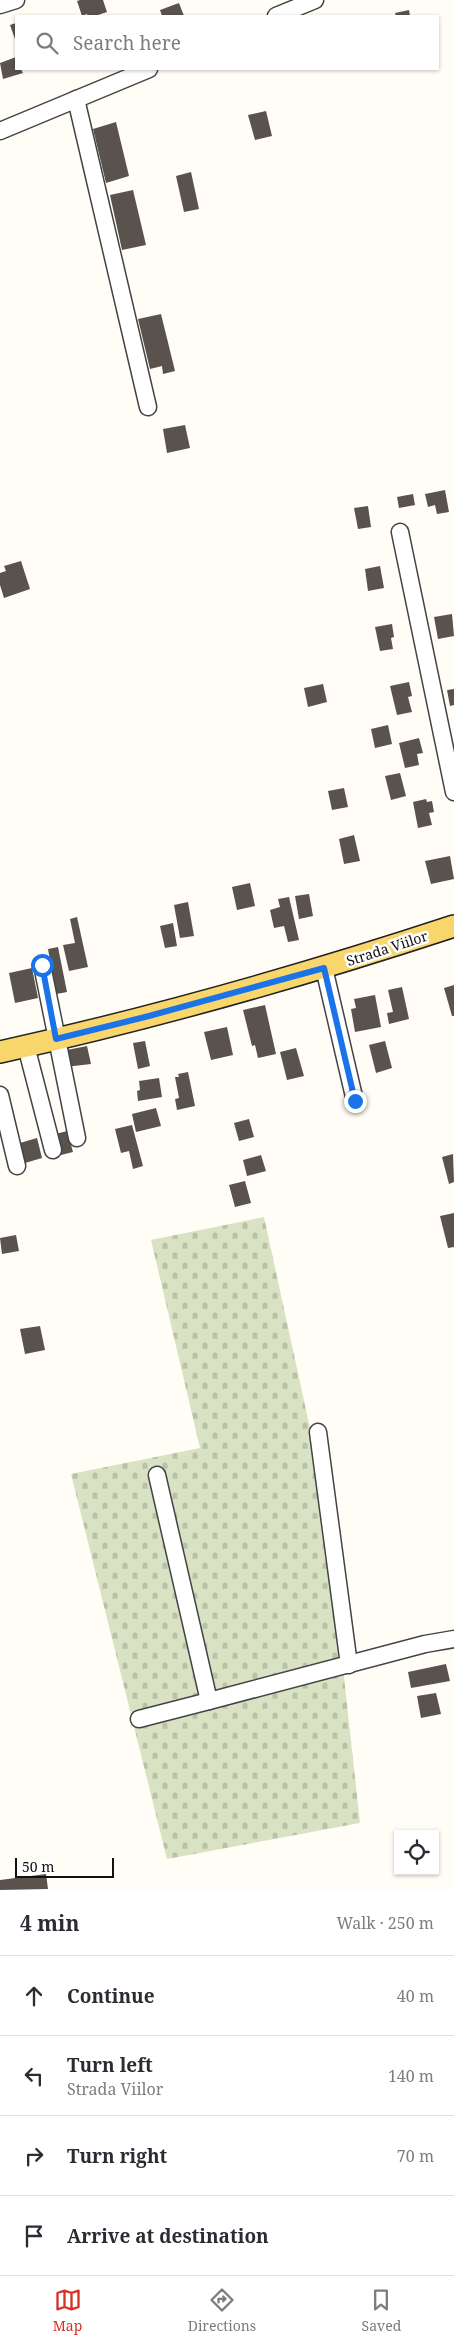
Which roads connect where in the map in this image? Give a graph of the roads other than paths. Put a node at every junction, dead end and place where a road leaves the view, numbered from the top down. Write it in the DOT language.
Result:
graph roads {
  1 [pos="16,0"];
  2 [pos="315,0"];
  3 [pos="0,5"];
  4 [pos="278,15"];
  5 [pos="148,70"];
  6 [pos="76,99"];
  7 [pos="0,131"];
  8 [pos="148,407"];
  9 [pos="400,532"];
  10 [pos="454,792"];
  11 [pos="454,926"];
  12 [pos="42,965"];
  13 [pos="324,968"];
  14 [pos="56,1039"];
  15 [pos="26,1046"];
  16 [pos="0,1052"];
  17 [pos="0,1096"];
  18 [pos="355,1101"];
  19 [pos="77,1138"];
  20 [pos="53,1150"];
  21 [pos="18,1166"];
  22 [pos="318,1432"];
  23 [pos="157,1475"];
  24 [pos="454,1639"];
  25 [pos="349,1665"];
  26 [pos="209,1701"];
  27 [pos="139,1719"];
  1 -- 3 [label="street"];
  2 -- 4 [label="street"];
  5 -- 6 [label="street"];
  6 -- 7 [label="street"];
  6 -- 8 [label="street"];
  9 -- 10 [label="street"];
  11 -- 13 [label="main road, Strada Viilor"];
  12 -- 14 [label="street"];
  13 -- 14 [label="main road, Strada Viilor"];
  13 -- 18 [label="street"];
  14 -- 15 [label="main road, Strada Viilor"];
  14 -- 19 [label="street"];
  15 -- 16 [label="main road, Strada Viilor"];
  15 -- 20 [label="street"];
  17 -- 21 [label="street"];
  22 -- 25 [label="street"];
  23 -- 26 [label="street"];
  24 -- 25 [label="street"];
  25 -- 26 [label="street"];
  26 -- 27 [label="street"];
}
